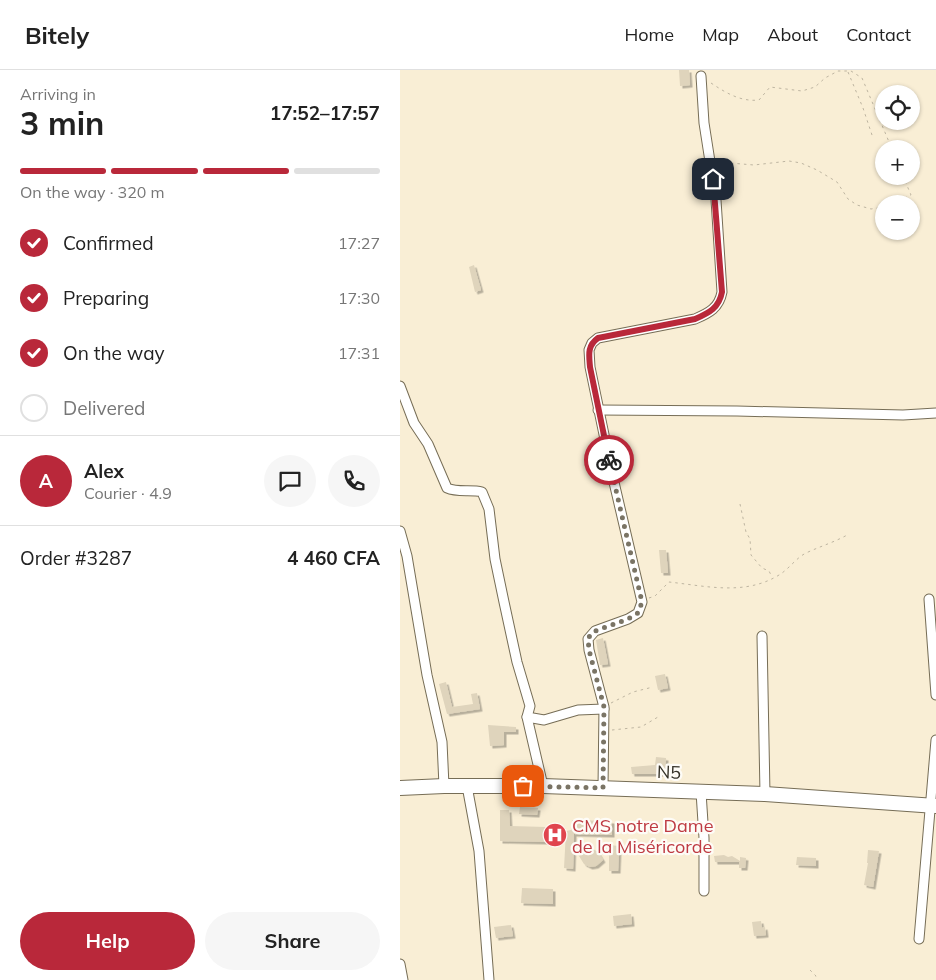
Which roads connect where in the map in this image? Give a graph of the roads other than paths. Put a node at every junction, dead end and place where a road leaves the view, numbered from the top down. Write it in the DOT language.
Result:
graph roads {
  1 [pos="701,76"];
  2 [pos="400,386"];
  3 [pos="598,410"];
  4 [pos="936,413"];
  5 [pos="400,531"];
  6 [pos="929,599"];
  7 [pos="762,636"];
  8 [pos="936,695"];
  9 [pos="604,708"];
  10 [pos="527,717"];
  11 [pos="936,740"];
  12 [pos="444,786"];
  13 [pos="467,786"];
  14 [pos="543,786"];
  15 [pos="400,788"];
  16 [pos="603,788"];
  17 [pos="701,792"];
  18 [pos="765,794"];
  19 [pos="933,806"];
  20 [pos="704,891"];
  21 [pos="919,938"];
  22 [pos="400,964"];
  23 [pos="403,980"];
  24 [pos="489,980"];
  1 -- 3 [label="street"];
  2 -- 10 [label="street"];
  3 -- 4 [label="street"];
  3 -- 9 [label="street"];
  5 -- 12 [label="street"];
  6 -- 8 [label="street"];
  7 -- 18 [label="street"];
  9 -- 10 [label="street"];
  9 -- 16 [label="street"];
  10 -- 14 [label="street"];
  11 -- 19 [label="street"];
  12 -- 13 [label="main road, N5 / N5"];
  12 -- 15 [label="main road, N5 / N5"];
  13 -- 14 [label="main road, N5 / N5"];
  13 -- 24 [label="street"];
  14 -- 16 [label="main road, N5 / N5"];
  16 -- 17 [label="main road, N5 / N5"];
  17 -- 18 [label="main road, N5 / N5"];
  17 -- 20 [label="street"];
  18 -- 19 [label="main road, N5 / N5"];
  19 -- 21 [label="street"];
  22 -- 23 [label="street"];
}
